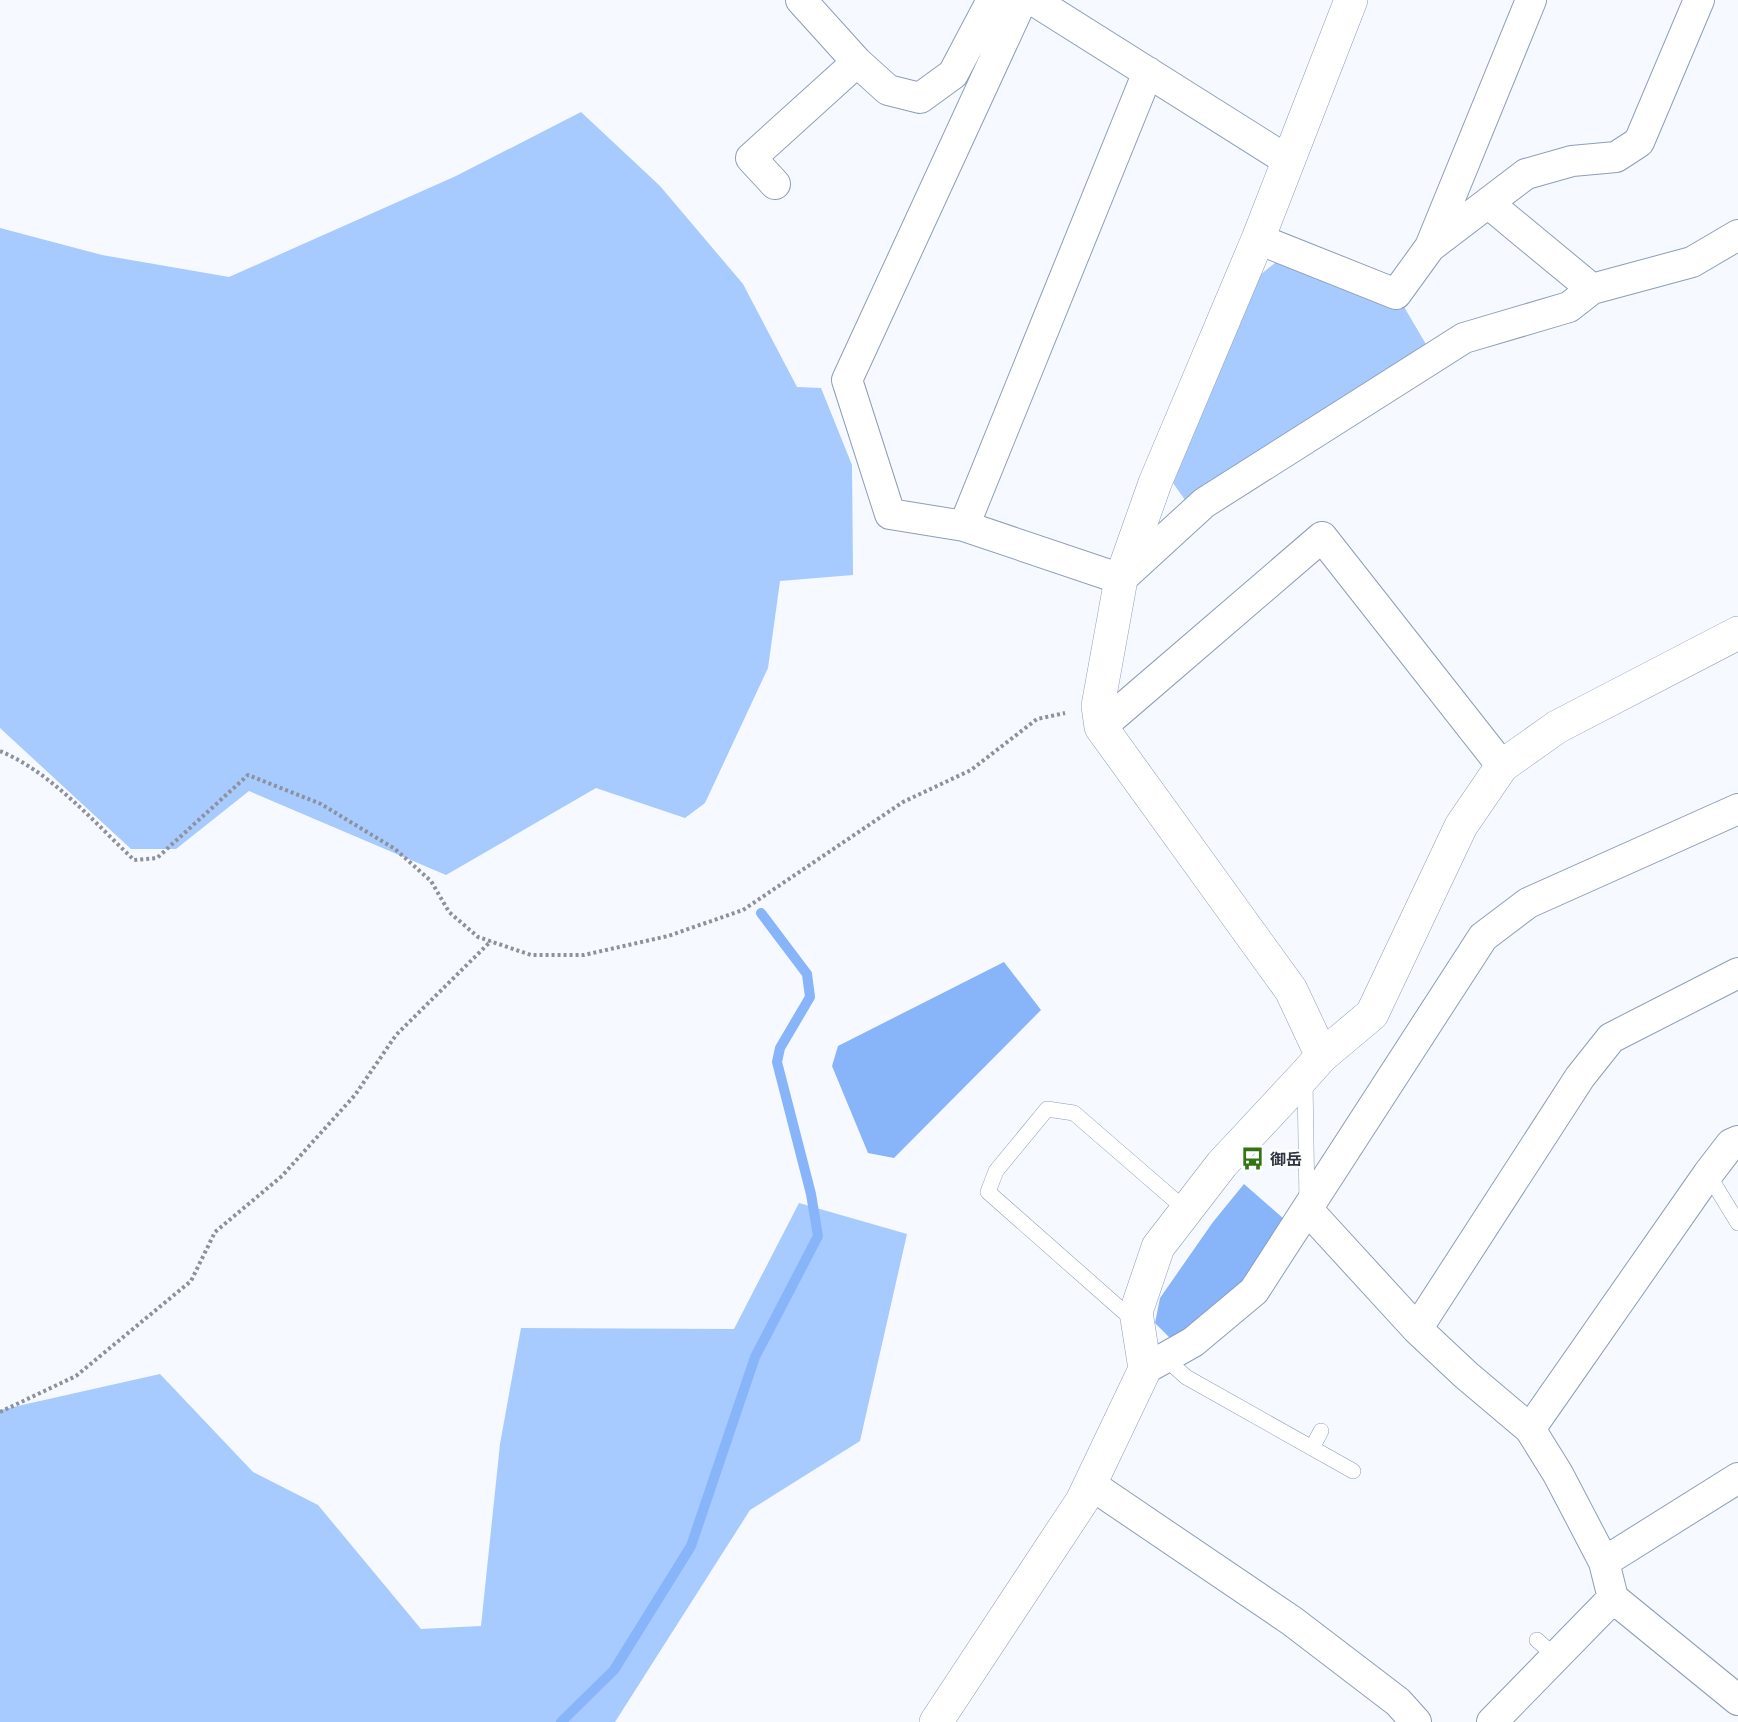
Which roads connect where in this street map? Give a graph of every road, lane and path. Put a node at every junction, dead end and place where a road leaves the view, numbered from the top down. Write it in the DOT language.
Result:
graph roads {
  1 [pos="801,0"];
  2 [pos="992,0"];
  3 [pos="1022,0"];
  4 [pos="1033,0"];
  5 [pos="1351,0"];
  6 [pos="1530,0"];
  7 [pos="1699,0"];
  8 [pos="857,62"];
  9 [pos="1148,72"];
  10 [pos="1287,159"];
  11 [pos="775,184"];
  12 [pos="1488,202"];
  13 [pos="1738,235"];
  14 [pos="1258,239"];
  15 [pos="1430,246"];
  16 [pos="1592,289"];
  17 [pos="964,526"];
  18 [pos="1121,579"];
  19 [pos="1738,633"];
  20 [pos="1099,716"];
  21 [pos="0,751"];
  22 [pos="1502,766"];
  23 [pos="1738,809"];
  24 [pos="491,941"];
  25 [pos="1738,973"];
  26 [pos="1313,1065"];
  27 [pos="1738,1142"];
  28 [pos="1708,1174"];
  29 [pos="1307,1209"];
  30 [pos="1186,1210"];
  31 [pos="1738,1223"];
  32 [pos="1137,1317"];
  33 [pos="1417,1329"];
  34 [pos="1155,1363"];
  35 [pos="0,1412"];
  36 [pos="1530,1429"];
  37 [pos="1321,1431"];
  38 [pos="1312,1448"];
  39 [pos="1353,1471"];
  40 [pos="1738,1478"];
  41 [pos="1090,1484"];
  42 [pos="1604,1563"];
  43 [pos="1613,1598"];
  44 [pos="1733,1688"];
  45 [pos="936,1722"];
  46 [pos="1416,1722"];
  47 [pos="1492,1722"];
  1 -- 8 [label="street"];
  2 -- 8 [label="street"];
  3 -- 17 [label="street"];
  4 -- 9 [label="street"];
  5 -- 10 [label="street"];
  6 -- 15 [label="street"];
  7 -- 12 [label="street"];
  8 -- 11 [label="street"];
  9 -- 10 [label="street"];
  9 -- 17 [label="street"];
  10 -- 14 [label="street"];
  12 -- 15 [label="street"];
  12 -- 16 [label="street"];
  13 -- 16 [label="street"];
  14 -- 15 [label="street"];
  14 -- 18 [label="street"];
  16 -- 18 [label="street"];
  17 -- 18 [label="street"];
  18 -- 20 [label="street"];
  19 -- 22 [label="street"];
  20 -- 22 [label="street"];
  20 -- 24 [label="path"];
  20 -- 26 [label="street"];
  21 -- 24 [label="path"];
  22 -- 26 [label="street"];
  23 -- 29 [label="street"];
  24 -- 35 [label="path"];
  25 -- 33 [label="street"];
  26 -- 29 [label="lane"];
  26 -- 30 [label="street"];
  27 -- 28 [label="street"];
  28 -- 31 [label="lane"];
  28 -- 36 [label="street"];
  29 -- 33 [label="street"];
  29 -- 34 [label="street"];
  30 -- 32 [label="street"];
  30 -- 32 [label="lane"];
  32 -- 34 [label="street"];
  33 -- 36 [label="street"];
  34 -- 38 [label="lane"];
  34 -- 41 [label="street"];
  36 -- 42 [label="street"];
  37 -- 38 [label="lane"];
  38 -- 39 [label="lane"];
  40 -- 42 [label="street"];
  41 -- 45 [label="street"];
  41 -- 46 [label="street"];
  42 -- 43 [label="street"];
  43 -- 44 [label="street"];
  43 -- 47 [label="street"];
}
